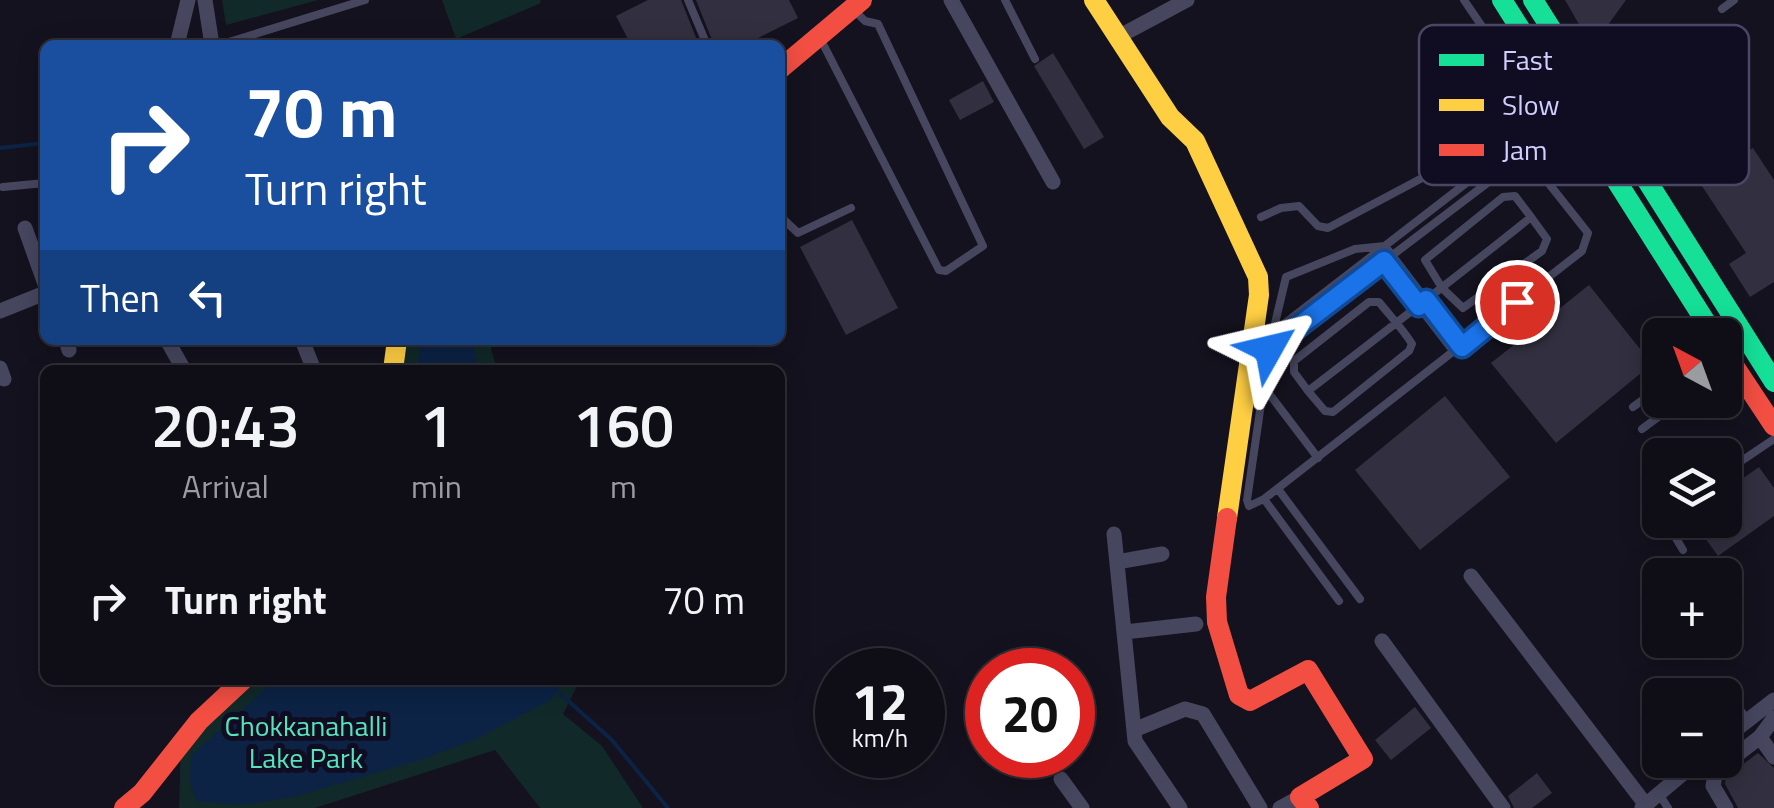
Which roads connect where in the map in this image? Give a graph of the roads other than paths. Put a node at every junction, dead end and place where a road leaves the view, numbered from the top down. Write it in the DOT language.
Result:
graph roads {
  1 [pos="188,0"];
  2 [pos="205,0"];
  3 [pos="364,0"];
  4 [pos="688,0"];
  5 [pos="952,0"];
  6 [pos="1005,0"];
  7 [pos="1094,0"];
  8 [pos="1187,0"];
  9 [pos="1464,0"];
  10 [pos="1502,0"];
  11 [pos="1533,0"];
  12 [pos="1734,0"];
  13 [pos="857,4"];
  14 [pos="1722,9"];
  15 [pos="1481,25"];
  16 [pos="1518,25"];
  17 [pos="1549,25"];
  18 [pos="819,36"];
  19 [pos="1116,38"];
  20 [pos="178,40"];
  21 [pos="211,40"];
  22 [pos="236,40"];
  23 [pos="705,40"];
  24 [pos="1035,59"];
  25 [pos="785,65"];
  26 [pos="1419,180"];
  27 [pos="1053,182"];
  28 [pos="40,183"];
  29 [pos="1464,185"];
  30 [pos="1486,185"];
  31 [pos="1550,185"];
  32 [pos="1621,185"];
  33 [pos="1652,185"];
  34 [pos="4,187"];
  35 [pos="852,208"];
  36 [pos="1531,216"];
  37 [pos="1261,218"];
  38 [pos="785,221"];
  39 [pos="25,228"];
  40 [pos="1381,249"];
  41 [pos="1388,258"];
  42 [pos="40,270"];
  43 [pos="1442,288"];
  44 [pos="40,295"];
  45 [pos="1422,303"];
  46 [pos="0,311"];
  47 [pos="1703,318"];
  48 [pos="1396,323"];
  49 [pos="1272,333"];
  50 [pos="1269,349"];
  51 [pos="1458,350"];
  52 [pos="1742,366"];
  53 [pos="1770,369"];
  54 [pos="1742,381"];
  55 [pos="1264,388"];
  56 [pos="1308,390"];
  57 [pos="1642,401"];
  58 [pos="1633,407"];
  59 [pos="1657,418"];
  60 [pos="1774,426"];
  61 [pos="1642,429"];
  62 [pos="1774,438"];
  63 [pos="1318,458"];
  64 [pos="1742,460"];
  65 [pos="1278,489"];
  66 [pos="1264,500"];
  67 [pos="1114,534"];
  68 [pos="1676,538"];
  69 [pos="1683,550"];
  70 [pos="1162,554"];
  71 [pos="1117,562"];
  72 [pos="1471,576"];
  73 [pos="1360,599"];
  74 [pos="1339,601"];
  75 [pos="1196,624"];
  76 [pos="1125,632"];
  77 [pos="1382,641"];
  78 [pos="238,685"];
  79 [pos="1774,700"];
  80 [pos="1742,713"];
  81 [pos="1774,718"];
  82 [pos="1747,719"];
  83 [pos="1742,723"];
  84 [pos="1134,730"];
  85 [pos="1760,737"];
  86 [pos="1774,757"];
  87 [pos="1677,778"];
  88 [pos="1061,779"];
  89 [pos="148,801"];
  90 [pos="1649,802"];
  91 [pos="1305,803"];
  92 [pos="124,808"];
  93 [pos="1082,808"];
  94 [pos="1180,808"];
  95 [pos="1260,808"];
  96 [pos="1280,808"];
  97 [pos="1503,808"];
  98 [pos="1668,808"];
  99 [pos="1726,808"];
  1 -- 20 [label="street"];
  2 -- 21 [label="street"];
  3 -- 22 [label="lane"];
  4 -- 23 [label="lane"];
  5 -- 27 [label="street"];
  6 -- 24 [label="lane"];
  7 -- 19 [label="street"];
  8 -- 19 [label="street"];
  9 -- 15 [label="lane"];
  10 -- 16 [label="street"];
  11 -- 17 [label="street"];
  12 -- 14 [label="lane"];
  13 -- 18 [label="street"];
  13 -- 18 [label="lane"];
  18 -- 25 [label="street"];
  19 -- 91 [label="street"];
  26 -- 37 [label="lane"];
  28 -- 34 [label="lane"];
  29 -- 40 [label="lane"];
  30 -- 41 [label="lane"];
  31 -- 51 [label="lane"];
  32 -- 47 [label="street"];
  33 -- 53 [label="street"];
  35 -- 38 [label="lane"];
  36 -- 43 [label="lane"];
  36 -- 43 [label="lane"];
  36 -- 43 [label="lane"];
  39 -- 42 [label="street"];
  40 -- 41 [label="lane"];
  40 -- 49 [label="lane"];
  40 -- 49 [label="lane"];
  41 -- 45 [label="lane"];
  41 -- 50 [label="lane"];
  43 -- 45 [label="lane"];
  44 -- 46 [label="street"];
  45 -- 48 [label="lane"];
  45 -- 51 [label="lane"];
  48 -- 56 [label="lane"];
  48 -- 56 [label="lane"];
  48 -- 56 [label="lane"];
  49 -- 50 [label="lane"];
  50 -- 55 [label="lane"];
  51 -- 63 [label="lane"];
  52 -- 53 [label="lane"];
  54 -- 60 [label="street"];
  55 -- 63 [label="lane"];
  55 -- 66 [label="lane"];
  57 -- 58 [label="lane"];
  59 -- 61 [label="lane"];
  62 -- 64 [label="lane"];
  63 -- 65 [label="lane"];
  65 -- 66 [label="lane"];
  65 -- 73 [label="lane"];
  66 -- 74 [label="lane"];
  67 -- 71 [label="street"];
  68 -- 69 [label="lane"];
  70 -- 71 [label="street"];
  71 -- 76 [label="street"];
  72 -- 90 [label="street"];
  75 -- 76 [label="street"];
  76 -- 84 [label="street"];
  77 -- 97 [label="street"];
  78 -- 89 [label="street"];
  79 -- 82 [label="street"];
  80 -- 82 [label="lane"];
  81 -- 85 [label="street"];
  82 -- 83 [label="street"];
  84 -- 94 [label="street"];
  84 -- 95 [label="street"];
  85 -- 86 [label="street"];
  85 -- 99 [label="street"];
  87 -- 90 [label="street"];
  88 -- 93 [label="street"];
  89 -- 92 [label="street"];
  90 -- 98 [label="lane"];
  91 -- 96 [label="street"];
}
